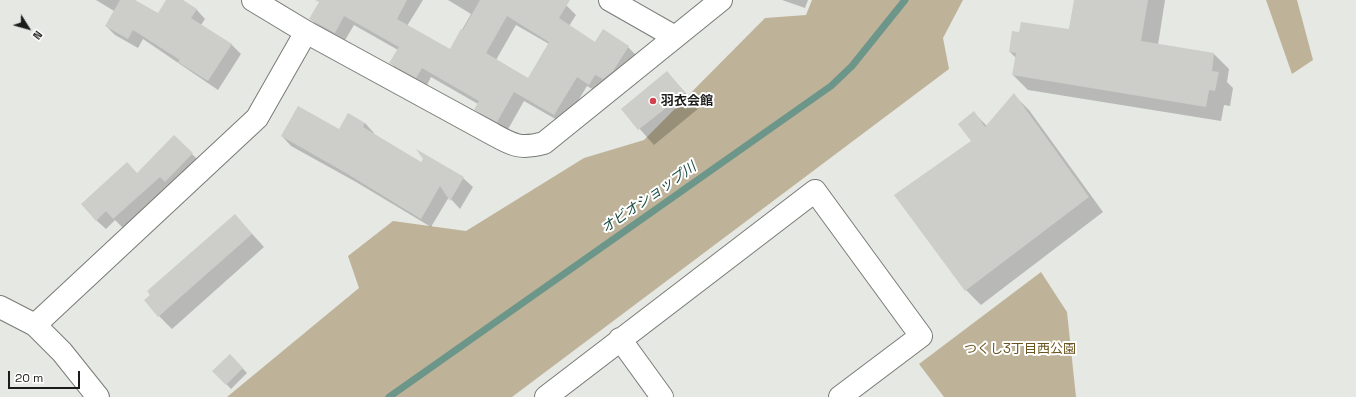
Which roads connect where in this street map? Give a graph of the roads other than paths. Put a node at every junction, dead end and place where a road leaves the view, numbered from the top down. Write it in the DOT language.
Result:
graph roads {
  1 [pos="253,0"];
  2 [pos="610,0"];
  3 [pos="721,0"];
  4 [pos="306,32"];
  5 [pos="675,38"];
  6 [pos="0,307"];
  7 [pos="35,325"];
  8 [pos="620,339"];
  9 [pos="98,397"];
  10 [pos="546,397"];
  11 [pos="662,397"];
  12 [pos="840,397"];
  1 -- 4 [label="street"];
  2 -- 5 [label="street"];
  3 -- 5 [label="street"];
  4 -- 5 [label="street"];
  4 -- 7 [label="street"];
  6 -- 7 [label="street"];
  7 -- 9 [label="street"];
  8 -- 10 [label="street"];
  8 -- 11 [label="street"];
  8 -- 12 [label="street"];
}
